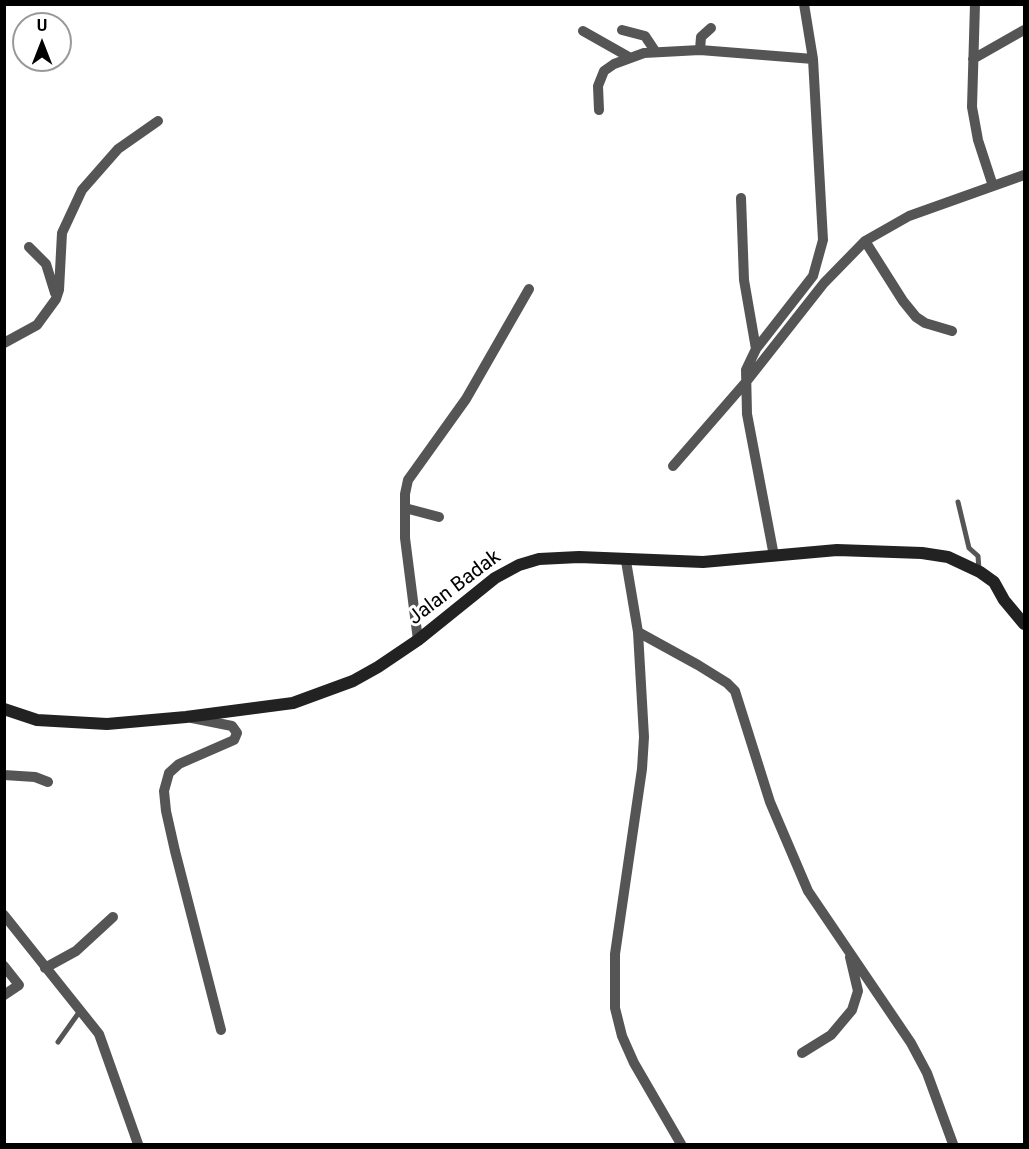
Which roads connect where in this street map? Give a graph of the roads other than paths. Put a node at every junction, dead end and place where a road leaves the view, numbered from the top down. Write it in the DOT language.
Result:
graph roads {
  1 [pos="804,4"];
  2 [pos="975,4"];
  3 [pos="711,28"];
  4 [pos="622,30"];
  5 [pos="1024,30"];
  6 [pos="583,31"];
  7 [pos="700,50"];
  8 [pos="655,51"];
  9 [pos="629,57"];
  10 [pos="813,59"];
  11 [pos="973,59"];
  12 [pos="599,110"];
  13 [pos="158,121"];
  14 [pos="1024,175"];
  15 [pos="993,186"];
  16 [pos="741,198"];
  17 [pos="865,241"];
  18 [pos="29,247"];
  19 [pos="530,289"];
  20 [pos="56,299"];
  21 [pos="952,331"];
  22 [pos="4,343"];
  23 [pos="756,349"];
  24 [pos="746,382"];
  25 [pos="673,466"];
  26 [pos="958,502"];
  27 [pos="405,508"];
  28 [pos="439,517"];
  29 [pos="774,556"];
  30 [pos="626,561"];
  31 [pos="980,572"];
  32 [pos="1024,624"];
  33 [pos="638,632"];
  34 [pos="418,640"];
  35 [pos="4,709"];
  36 [pos="186,717"];
  37 [pos="4,775"];
  38 [pos="48,782"];
  39 [pos="113,917"];
  40 [pos="5,918"];
  41 [pos="847,948"];
  42 [pos="4,966"];
  43 [pos="45,968"];
  44 [pos="4,995"];
  45 [pos="81,1010"];
  46 [pos="221,1030"];
  47 [pos="58,1042"];
  48 [pos="802,1053"];
  49 [pos="138,1144"];
  50 [pos="681,1144"];
  51 [pos="953,1144"];
  1 -- 10 [label="street"];
  2 -- 11 [label="street"];
  3 -- 7 [label="street"];
  4 -- 8 [label="street"];
  5 -- 11 [label="street"];
  6 -- 9 [label="street"];
  7 -- 8 [label="street"];
  7 -- 10 [label="street"];
  8 -- 9 [label="street"];
  9 -- 12 [label="street"];
  10 -- 23 [label="street"];
  11 -- 15 [label="street"];
  13 -- 20 [label="street"];
  14 -- 15 [label="street"];
  15 -- 17 [label="street"];
  16 -- 23 [label="street"];
  17 -- 21 [label="street"];
  17 -- 24 [label="street"];
  18 -- 20 [label="street"];
  19 -- 27 [label="street"];
  20 -- 22 [label="street"];
  23 -- 24 [label="street"];
  24 -- 25 [label="street"];
  24 -- 29 [label="street"];
  26 -- 31 [label="lane"];
  27 -- 28 [label="street"];
  27 -- 34 [label="street"];
  29 -- 30 [label="street, Jalan Badak"];
  29 -- 31 [label="street, Jalan Badak"];
  30 -- 33 [label="street"];
  30 -- 34 [label="street, Jalan Badak"];
  31 -- 32 [label="street, Jalan Badak"];
  33 -- 41 [label="street"];
  33 -- 50 [label="street"];
  34 -- 36 [label="street, Jalan Badak"];
  35 -- 36 [label="street, Jalan Badak"];
  36 -- 46 [label="street"];
  37 -- 38 [label="street"];
  39 -- 43 [label="street"];
  40 -- 43 [label="street"];
  41 -- 48 [label="street"];
  41 -- 51 [label="street"];
  42 -- 44 [label="street"];
  43 -- 45 [label="street"];
  45 -- 47 [label="lane"];
  45 -- 49 [label="street"];
}
